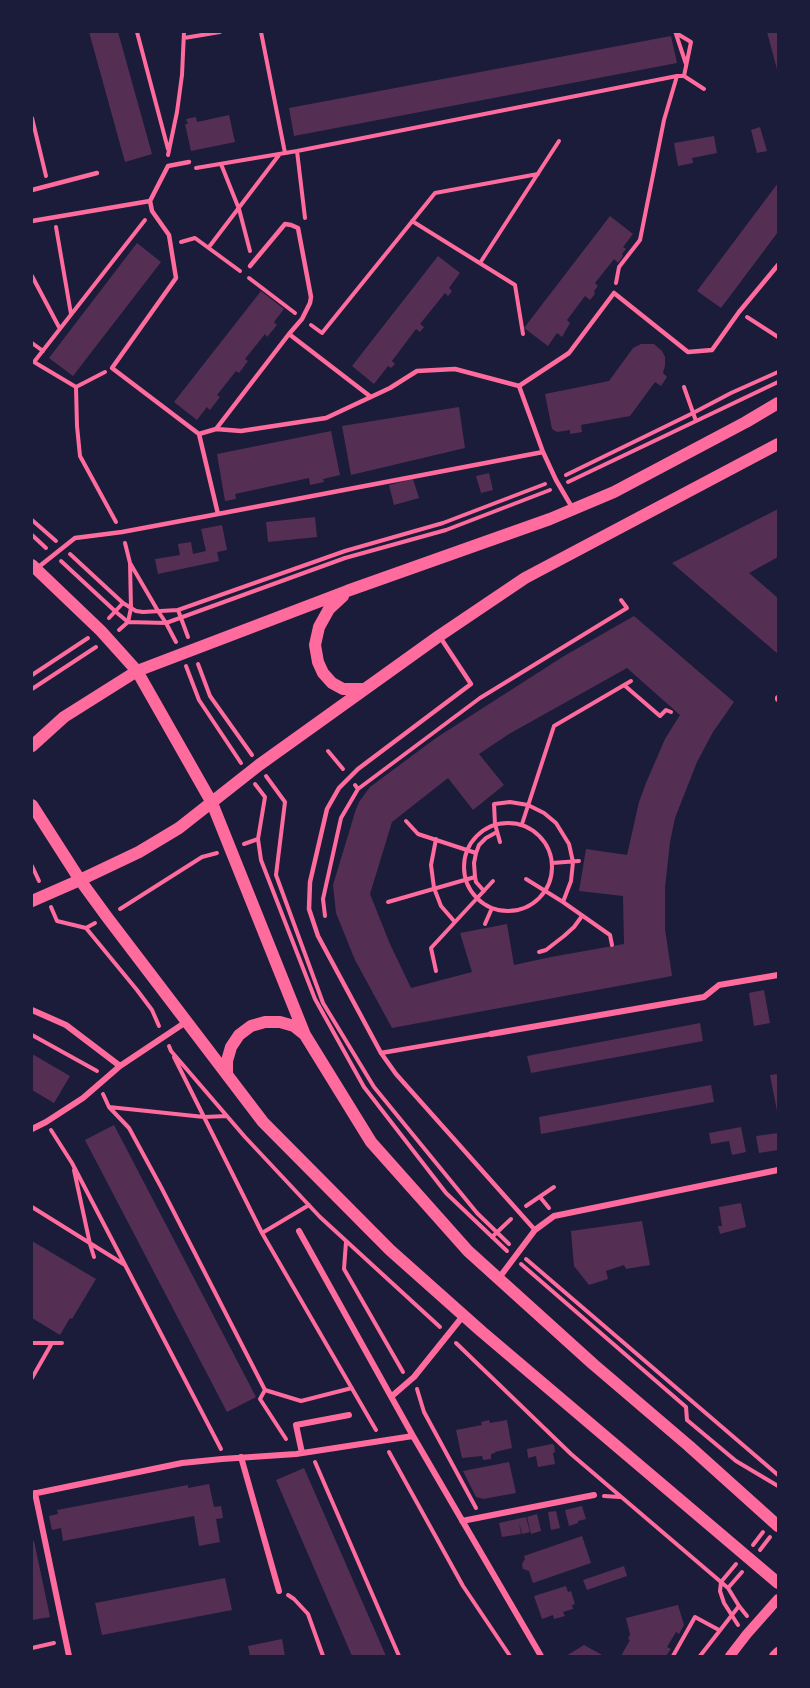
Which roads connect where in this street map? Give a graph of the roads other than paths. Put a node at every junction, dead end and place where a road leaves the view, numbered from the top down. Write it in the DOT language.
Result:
graph roads {
  1 [pos="189,162"];
  2 [pos="97,172"];
  3 [pos="32,190"];
  4 [pos="150,201"];
  5 [pos="32,221"];
  6 [pos="778,265"];
  7 [pos="250,266"];
  8 [pos="289,334"];
  9 [pos="519,386"];
  10 [pos="371,397"];
  11 [pos="778,403"];
  12 [pos="216,429"];
  13 [pos="199,434"];
  14 [pos="778,444"];
  15 [pos="543,452"];
  16 [pos="573,509"];
  17 [pos="218,514"];
  18 [pos="34,567"];
  19 [pos="347,591"];
  20 [pos="439,636"];
  21 [pos="137,671"];
  22 [pos="366,689"];
  23 [pos="32,746"];
  24 [pos="212,802"];
  25 [pos="32,805"];
  26 [pos="80,880"];
  27 [pos="32,901"];
  28 [pos="778,975"];
  29 [pos="32,1010"];
  30 [pos="186,1022"];
  31 [pos="491,1034"];
  32 [pos="305,1035"];
  33 [pos="381,1053"];
  34 [pos="120,1066"];
  35 [pos="227,1075"];
  36 [pos="32,1129"];
  37 [pos="778,1170"];
  38 [pos="535,1230"];
  39 [pos="299,1232"];
  40 [pos="499,1278"];
  41 [pos="463,1316"];
  42 [pos="392,1396"];
  43 [pos="349,1415"];
  44 [pos="413,1436"];
  45 [pos="299,1454"];
  46 [pos="240,1457"];
  47 [pos="33,1494"];
  48 [pos="594,1495"];
  49 [pos="462,1521"];
  50 [pos="778,1526"];
  51 [pos="778,1583"];
  52 [pos="279,1591"];
  53 [pos="778,1599"];
  54 [pos="778,1652"];
  55 [pos="69,1656"];
  56 [pos="541,1656"];
  57 [pos="730,1656"];
  58 [pos="774,1656"];
  1 -- 4 [label="lane"];
  2 -- 3 [label="lane"];
  4 -- 5 [label="lane"];
  4 -- 13 [label="lane"];
  6 -- 9 [label="lane"];
  7 -- 8 [label="lane"];
  8 -- 10 [label="lane"];
  8 -- 12 [label="lane"];
  9 -- 10 [label="lane"];
  9 -- 15 [label="lane"];
  10 -- 12 [label="lane"];
  11 -- 16 [label="main road"];
  12 -- 13 [label="lane"];
  13 -- 17 [label="lane"];
  14 -- 20 [label="main road"];
  15 -- 16 [label="lane"];
  15 -- 17 [label="lane"];
  16 -- 19 [label="main road"];
  17 -- 18 [label="lane"];
  18 -- 21 [label="main road"];
  19 -- 21 [label="main road"];
  19 -- 22 [label="main road"];
  20 -- 22 [label="main road"];
  20 -- 33 [label="lane"];
  21 -- 23 [label="main road"];
  21 -- 24 [label="main road"];
  22 -- 24 [label="main road"];
  24 -- 26 [label="main road"];
  24 -- 32 [label="main road"];
  25 -- 26 [label="main road"];
  26 -- 27 [label="main road"];
  26 -- 30 [label="main road"];
  28 -- 31 [label="street"];
  29 -- 34 [label="street"];
  30 -- 34 [label="street"];
  30 -- 35 [label="main road"];
  31 -- 33 [label="lane"];
  32 -- 35 [label="main road"];
  32 -- 40 [label="main road"];
  33 -- 38 [label="lane"];
  34 -- 36 [label="street"];
  35 -- 41 [label="main road"];
  37 -- 38 [label="street"];
  38 -- 40 [label="street"];
  39 -- 42 [label="street"];
  40 -- 50 [label="main road"];
  41 -- 42 [label="street"];
  41 -- 51 [label="main road"];
  42 -- 44 [label="street"];
  43 -- 45 [label="street"];
  44 -- 45 [label="street"];
  44 -- 49 [label="street"];
  45 -- 46 [label="street"];
  46 -- 47 [label="street"];
  46 -- 52 [label="street"];
  47 -- 55 [label="street"];
  48 -- 49 [label="street"];
  49 -- 56 [label="street"];
  53 -- 57 [label="street"];
  54 -- 58 [label="street"];
}
